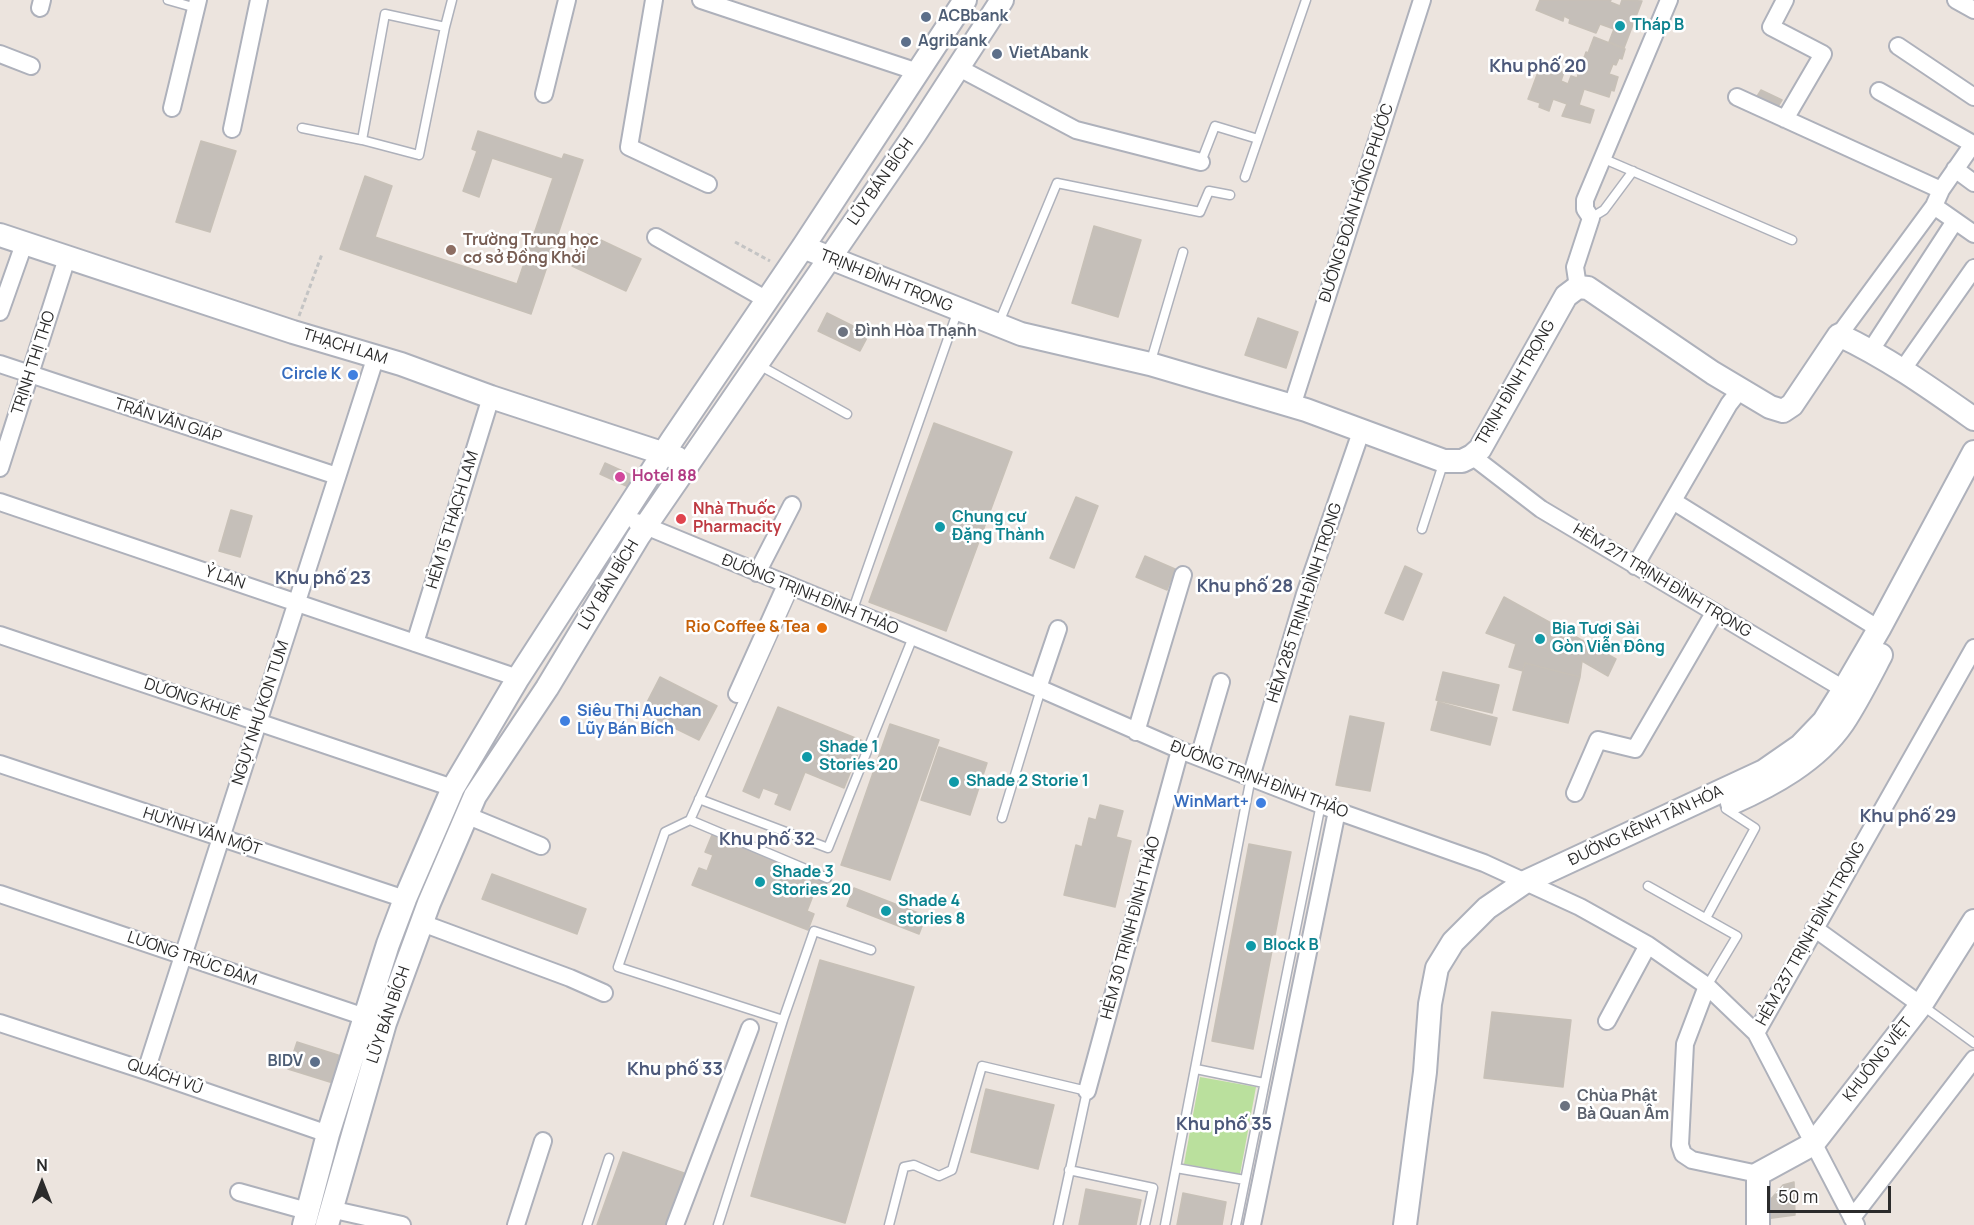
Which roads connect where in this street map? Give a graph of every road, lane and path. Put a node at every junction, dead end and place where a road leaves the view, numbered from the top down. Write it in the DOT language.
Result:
graph roads {
  1 [pos="168,0"];
  2 [pos="259,0"];
  3 [pos="452,0"];
  4 [pos="567,0"];
  5 [pos="654,0"];
  6 [pos="701,0"];
  7 [pos="965,0"];
  8 [pos="1002,0"];
  9 [pos="1306,0"];
  10 [pos="1422,0"];
  11 [pos="1669,0"];
  12 [pos="1785,0"];
  13 [pos="1956,0"];
  14 [pos="197,4"];
  15 [pos="1974,10"];
  16 [pos="445,27"];
  17 [pos="1898,46"];
  18 [pos="0,54"];
  19 [pos="31,66"];
  20 [pos="958,68"];
  21 [pos="918,72"];
  22 [pos="1879,91"];
  23 [pos="544,94"];
  24 [pos="1737,97"];
  25 [pos="1974,97"];
  26 [pos="171,108"];
  27 [pos="1785,119"];
  28 [pos="302,128"];
  29 [pos="232,129"];
  30 [pos="1258,139"];
  31 [pos="362,140"];
  32 [pos="1601,158"];
  33 [pos="1201,162"];
  34 [pos="1955,169"];
  35 [pos="1633,171"];
  36 [pos="1245,177"];
  37 [pos="1974,183"];
  38 [pos="708,184"];
  39 [pos="1941,190"];
  40 [pos="1230,195"];
  41 [pos="1934,206"];
  42 [pos="1591,218"];
  43 [pos="1955,221"];
  44 [pos="1974,234"];
  45 [pos="0,235"];
  46 [pos="656,237"];
  47 [pos="1792,240"];
  48 [pos="735,242"];
  49 [pos="24,244"];
  50 [pos="803,247"];
  51 [pos="1183,252"];
  52 [pos="322,254"];
  53 [pos="67,258"];
  54 [pos="829,258"];
  55 [pos="1974,268"];
  56 [pos="787,270"];
  57 [pos="1578,287"];
  58 [pos="767,300"];
  59 [pos="958,309"];
  60 [pos="0,312"];
  61 [pos="998,325"];
  62 [pos="293,332"];
  63 [pos="1839,335"];
  64 [pos="1871,350"];
  65 [pos="376,356"];
  66 [pos="0,364"];
  67 [pos="756,364"];
  68 [pos="1149,364"];
  69 [pos="1903,369"];
  70 [pos="30,375"];
  71 [pos="1740,390"];
  72 [pos="491,397"];
  73 [pos="1292,406"];
  74 [pos="847,414"];
  75 [pos="1974,419"];
  76 [pos="1362,429"];
  77 [pos="1974,452"];
  78 [pos="664,454"];
  79 [pos="1472,456"];
  80 [pos="1444,460"];
  81 [pos="689,462"];
  82 [pos="0,468"];
  83 [pos="337,476"];
  84 [pos="1974,485"];
  85 [pos="1673,501"];
  86 [pos="0,502"];
  87 [pos="792,505"];
  88 [pos="624,517"];
  89 [pos="645,527"];
  90 [pos="1422,529"];
  91 [pos="1635,566"];
  92 [pos="758,573"];
  93 [pos="1183,575"];
  94 [pos="790,587"];
  95 [pos="296,602"];
  96 [pos="852,612"];
  97 [pos="1714,613"];
  98 [pos="1058,629"];
  99 [pos="1879,629"];
  100 [pos="0,635"];
  101 [pos="913,638"];
  102 [pos="415,643"];
  103 [pos="1974,648"];
  104 [pos="518,678"];
  105 [pos="1221,681"];
  106 [pos="1039,689"];
  107 [pos="736,694"];
  108 [pos="1851,694"];
  109 [pos="258,722"];
  110 [pos="1136,732"];
  111 [pos="1180,750"];
  112 [pos="1199,757"];
  113 [pos="0,765"];
  114 [pos="1251,777"];
  115 [pos="453,788"];
  116 [pos="1575,793"];
  117 [pos="699,800"];
  118 [pos="1321,804"];
  119 [pos="1723,807"];
  120 [pos="1337,811"];
  121 [pos="466,815"];
  122 [pos="1002,818"];
  123 [pos="690,820"];
  124 [pos="220,838"];
  125 [pos="542,846"];
  126 [pos="827,878"];
  127 [pos="1534,886"];
  128 [pos="1648,886"];
  129 [pos="0,894"];
  130 [pos="405,899"];
  131 [pos="1706,918"];
  132 [pos="1974,921"];
  133 [pos="422,923"];
  134 [pos="1814,928"];
  135 [pos="1648,945"];
  136 [pos="871,950"];
  137 [pos="183,956"];
  138 [pos="1707,986"];
  139 [pos="604,993"];
  140 [pos="1921,1005"];
  141 [pos="375,1020"];
  142 [pos="783,1020"];
  143 [pos="1607,1021"];
  144 [pos="0,1023"];
  145 [pos="750,1028"];
  146 [pos="1756,1032"];
  147 [pos="1974,1042"];
  148 [pos="1974,1059"];
  149 [pos="1196,1069"];
  150 [pos="146,1071"];
  151 [pos="1264,1083"];
  152 [pos="1085,1099"];
  153 [pos="328,1134"];
  154 [pos="543,1141"];
  155 [pos="1813,1144"];
  156 [pos="609,1158"];
  157 [pos="1176,1168"];
  158 [pos="1069,1170"];
  159 [pos="1758,1174"];
  160 [pos="1245,1180"];
  161 [pos="239,1192"];
  162 [pos="328,1217"];
  163 [pos="306,1218"];
  164 [pos="1854,1222"];
  165 [pos="402,1225"];
  166 [pos="516,1225"];
  167 [pos="587,1225"];
  168 [pos="675,1225"];
  169 [pos="718,1225"];
  170 [pos="889,1225"];
  171 [pos="1058,1225"];
  172 [pos="1144,1225"];
  173 [pos="1166,1225"];
  174 [pos="1236,1225"];
  175 [pos="1252,1225"];
  176 [pos="1405,1225"];
  177 [pos="1419,1225"];
  178 [pos="1758,1225"];
  1 -- 14 [label="lane"];
  2 -- 29 [label="street"];
  3 -- 16 [label="lane"];
  4 -- 23 [label="street"];
  5 -- 38 [label="street"];
  6 -- 21 [label="street"];
  7 -- 21 [label="street, LŨY BÁN BÍCH"];
  8 -- 20 [label="street, LŨY BÁN BÍCH"];
  9 -- 30 [label="lane"];
  10 -- 73 [label="street, ĐƯỜNG ĐOÀN HỒNG PHƯỚC"];
  11 -- 32 [label="street"];
  12 -- 27 [label="street"];
  13 -- 15 [label="street"];
  14 -- 26 [label="street"];
  16 -- 31 [label="lane"];
  16 -- 31 [label="lane"];
  17 -- 25 [label="street"];
  18 -- 19 [label="street"];
  20 -- 33 [label="street"];
  20 -- 54 [label="street, LŨY BÁN BÍCH"];
  21 -- 50 [label="street, LŨY BÁN BÍCH"];
  22 -- 34 [label="street"];
  24 -- 27 [label="street"];
  27 -- 39 [label="street"];
  28 -- 31 [label="lane"];
  30 -- 33 [label="lane"];
  30 -- 36 [label="lane"];
  32 -- 35 [label="lane"];
  32 -- 42 [label="street"];
  34 -- 37 [label="street"];
  34 -- 39 [label="street"];
  35 -- 42 [label="lane"];
  35 -- 47 [label="lane"];
  39 -- 41 [label="street"];
  40 -- 61 [label="lane"];
  41 -- 43 [label="street"];
  41 -- 63 [label="street"];
  42 -- 57 [label="street"];
  43 -- 44 [label="street"];
  43 -- 64 [label="street"];
  45 -- 49 [label="street, THẠCH LAM"];
  46 -- 58 [label="street"];
  48 -- 56 [label="path"];
  49 -- 53 [label="street, THẠCH LAM"];
  49 -- 60 [label="street"];
  50 -- 54 [label="street, TRỊNH ĐÌNH TRỌNG"];
  50 -- 56 [label="street, LŨY BÁN BÍCH"];
  51 -- 68 [label="lane"];
  52 -- 62 [label="path"];
  53 -- 62 [label="street, THẠCH LAM"];
  53 -- 70 [label="street, TRỊNH THỊ THO"];
  54 -- 59 [label="street, TRỊNH ĐÌNH TRỌNG"];
  54 -- 67 [label="street, LŨY BÁN BÍCH"];
  55 -- 69 [label="street"];
  56 -- 58 [label="street, LŨY BÁN BÍCH"];
  57 -- 71 [label="street"];
  57 -- 79 [label="street, TRỊNH ĐÌNH TRỌNG"];
  58 -- 78 [label="street, LŨY BÁN BÍCH"];
  59 -- 61 [label="street, TRỊNH ĐÌNH TRỌNG"];
  59 -- 96 [label="lane"];
  61 -- 68 [label="street, TRỊNH ĐÌNH TRỌNG"];
  62 -- 65 [label="street, THẠCH LAM"];
  63 -- 64 [label="street"];
  63 -- 71 [label="street"];
  64 -- 69 [label="street"];
  65 -- 72 [label="street, THẠCH LAM"];
  65 -- 83 [label="street, NGỤY NHƯ KON TUM"];
  66 -- 70 [label="street, TRẦN VĂN GIÁP"];
  67 -- 74 [label="lane"];
  67 -- 81 [label="street, LŨY BÁN BÍCH"];
  68 -- 73 [label="street, TRỊNH ĐÌNH TRỌNG"];
  69 -- 75 [label="street"];
  70 -- 82 [label="street, TRỊNH THỊ THO"];
  70 -- 83 [label="street, TRẦN VĂN GIÁP"];
  71 -- 85 [label="street"];
  72 -- 78 [label="street, THẠCH LAM"];
  72 -- 102 [label="street, HẺM 15 THẠCH LAM"];
  73 -- 76 [label="street, TRỊNH ĐÌNH TRỌNG"];
  76 -- 80 [label="street, TRỊNH ĐÌNH TRỌNG"];
  76 -- 114 [label="street, HẺM 285 TRỊNH ĐÌNH TRỌNG"];
  77 -- 99 [label="street, ĐƯỜNG KÊNH TÂN HÓA"];
  78 -- 81 [label="street, THẠCH LAM"];
  78 -- 88 [label="street, LŨY BÁN BÍCH"];
  79 -- 80 [label="street, TRỊNH ĐÌNH TRỌNG"];
  79 -- 91 [label="street, HẺM 271 TRỊNH ĐÌNH TRỌNG"];
  80 -- 90 [label="lane"];
  81 -- 89 [label="street, LŨY BÁN BÍCH"];
  83 -- 95 [label="street, NGỤY NHƯ KON TUM"];
  84 -- 108 [label="street, ĐƯỜNG KÊNH TÂN HÓA"];
  85 -- 91 [label="street"];
  85 -- 99 [label="street"];
  86 -- 95 [label="street, Ỷ LAN"];
  87 -- 92 [label="street"];
  88 -- 89 [label="street, ĐƯỜNG TRỊNH ĐÌNH THẢO"];
  88 -- 104 [label="street, LŨY BÁN BÍCH"];
  89 -- 92 [label="street, ĐƯỜNG TRỊNH ĐÌNH THẢO"];
  89 -- 121 [label="street, LŨY BÁN BÍCH"];
  91 -- 97 [label="street, HẺM 271 TRỊNH ĐÌNH TRỌNG"];
  92 -- 94 [label="street, ĐƯỜNG TRỊNH ĐÌNH THẢO"];
  93 -- 110 [label="street"];
  94 -- 96 [label="street, ĐƯỜNG TRỊNH ĐÌNH THẢO"];
  94 -- 107 [label="street"];
  94 -- 117 [label="lane"];
  95 -- 102 [label="street, Ỷ LAN"];
  95 -- 109 [label="street, NGỤY NHƯ KON TUM"];
  96 -- 101 [label="street, ĐƯỜNG TRỊNH ĐÌNH THẢO"];
  97 -- 108 [label="street, HẺM 271 TRỊNH ĐÌNH TRỌNG"];
  97 -- 116 [label="street"];
  98 -- 106 [label="street"];
  99 -- 108 [label="street, ĐƯỜNG KÊNH TÂN HÓA"];
  100 -- 109 [label="street, DƯƠNG KHUÊ"];
  101 -- 106 [label="street, ĐƯỜNG TRỊNH ĐÌNH THẢO"];
  101 -- 117 [label="lane"];
  102 -- 104 [label="street, Ỷ LAN"];
  103 -- 134 [label="street, HẺM 237 TRỊNH ĐÌNH TRỌNG"];
  104 -- 115 [label="street, LŨY BÁN BÍCH"];
  105 -- 112 [label="street"];
  106 -- 110 [label="street, ĐƯỜNG TRỊNH ĐÌNH THẢO"];
  106 -- 122 [label="lane"];
  108 -- 119 [label="street, ĐƯỜNG KÊNH TÂN HÓA"];
  108 -- 127 [label="street, ĐƯỜNG KÊNH TÂN HÓA"];
  109 -- 115 [label="street, DƯƠNG KHUÊ"];
  109 -- 124 [label="street, NGỤY NHƯ KON TUM"];
  110 -- 111 [label="street, ĐƯỜNG TRỊNH ĐÌNH THẢO"];
  111 -- 112 [label="street, ĐƯỜNG TRỊNH ĐÌNH THẢO"];
  111 -- 152 [label="street, HẺM 30 TRỊNH ĐÌNH THẢO"];
  112 -- 114 [label="street, ĐƯỜNG TRỊNH ĐÌNH THẢO"];
  113 -- 124 [label="street, HUỲNH VĂN MỘT"];
  114 -- 118 [label="street, ĐƯỜNG TRỊNH ĐÌNH THẢO"];
  114 -- 149 [label="lane"];
  115 -- 130 [label="street, LŨY BÁN BÍCH"];
  117 -- 123 [label="lane"];
  118 -- 120 [label="street, ĐƯỜNG TRỊNH ĐÌNH THẢO"];
  118 -- 151 [label="lane"];
  119 -- 127 [label="street, ĐƯỜNG KÊNH TÂN HÓA"];
  119 -- 131 [label="lane"];
  120 -- 127 [label="street, ĐƯỜNG TRỊNH ĐÌNH THẢO"];
  120 -- 175 [label="street"];
  121 -- 125 [label="street"];
  121 -- 133 [label="street, LŨY BÁN BÍCH"];
  123 -- 126 [label="lane"];
  123 -- 142 [label="lane"];
  124 -- 130 [label="street, HUỲNH VĂN MỘT"];
  124 -- 137 [label="street, NGỤY NHƯ KON TUM"];
  127 -- 135 [label="street, ĐƯỜNG TRỊNH ĐÌNH THẢO"];
  127 -- 176 [label="street, ĐƯỜNG KÊNH TÂN HÓA"];
  127 -- 177 [label="street, ĐƯỜNG KÊNH TÂN HÓA"];
  128 -- 131 [label="lane"];
  129 -- 137 [label="street, LƯƠNG TRÚC ĐÀM"];
  130 -- 141 [label="street, LŨY BÁN BÍCH"];
  131 -- 138 [label="lane"];
  132 -- 140 [label="street, KHUÔNG VIỆT"];
  133 -- 139 [label="street"];
  133 -- 141 [label="street, LŨY BÁN BÍCH"];
  134 -- 140 [label="street"];
  134 -- 146 [label="street, HẺM 237 TRỊNH ĐÌNH TRỌNG"];
  135 -- 138 [label="street, ĐƯỜNG TRỊNH ĐÌNH THẢO"];
  135 -- 143 [label="street"];
  136 -- 142 [label="lane"];
  137 -- 141 [label="street, LƯƠNG TRÚC ĐÀM"];
  137 -- 150 [label="street, NGỤY NHƯ KON TUM"];
  138 -- 146 [label="street, ĐƯỜNG TRỊNH ĐÌNH THẢO"];
  138 -- 159 [label="street"];
  140 -- 147 [label="lane"];
  140 -- 155 [label="street, KHUÔNG VIỆT"];
  141 -- 153 [label="street, LŨY BÁN BÍCH"];
  141 -- 162 [label="street, LŨY BÁN BÍCH"];
  142 -- 169 [label="lane"];
  144 -- 150 [label="street, QUÁCH VŨ"];
  145 -- 168 [label="street"];
  146 -- 155 [label="street, ĐƯỜNG TRỊNH ĐÌNH THẢO"];
  148 -- 164 [label="street"];
  149 -- 151 [label="lane"];
  149 -- 157 [label="lane"];
  150 -- 153 [label="street, QUÁCH VŨ"];
  151 -- 160 [label="lane"];
  152 -- 158 [label="lane"];
  152 -- 170 [label="lane"];
  153 -- 163 [label="street, LŨY BÁN BÍCH"];
  154 -- 166 [label="street"];
  155 -- 159 [label="street, KHUÔNG VIỆT"];
  155 -- 164 [label="street, ĐƯỜNG TRỊNH ĐÌNH THẢO"];
  156 -- 167 [label="lane"];
  157 -- 160 [label="lane"];
  157 -- 173 [label="lane"];
  158 -- 171 [label="lane"];
  158 -- 172 [label="lane"];
  159 -- 178 [label="street"];
  160 -- 174 [label="lane"];
  161 -- 163 [label="street"];
  162 -- 165 [label="street"];
}
